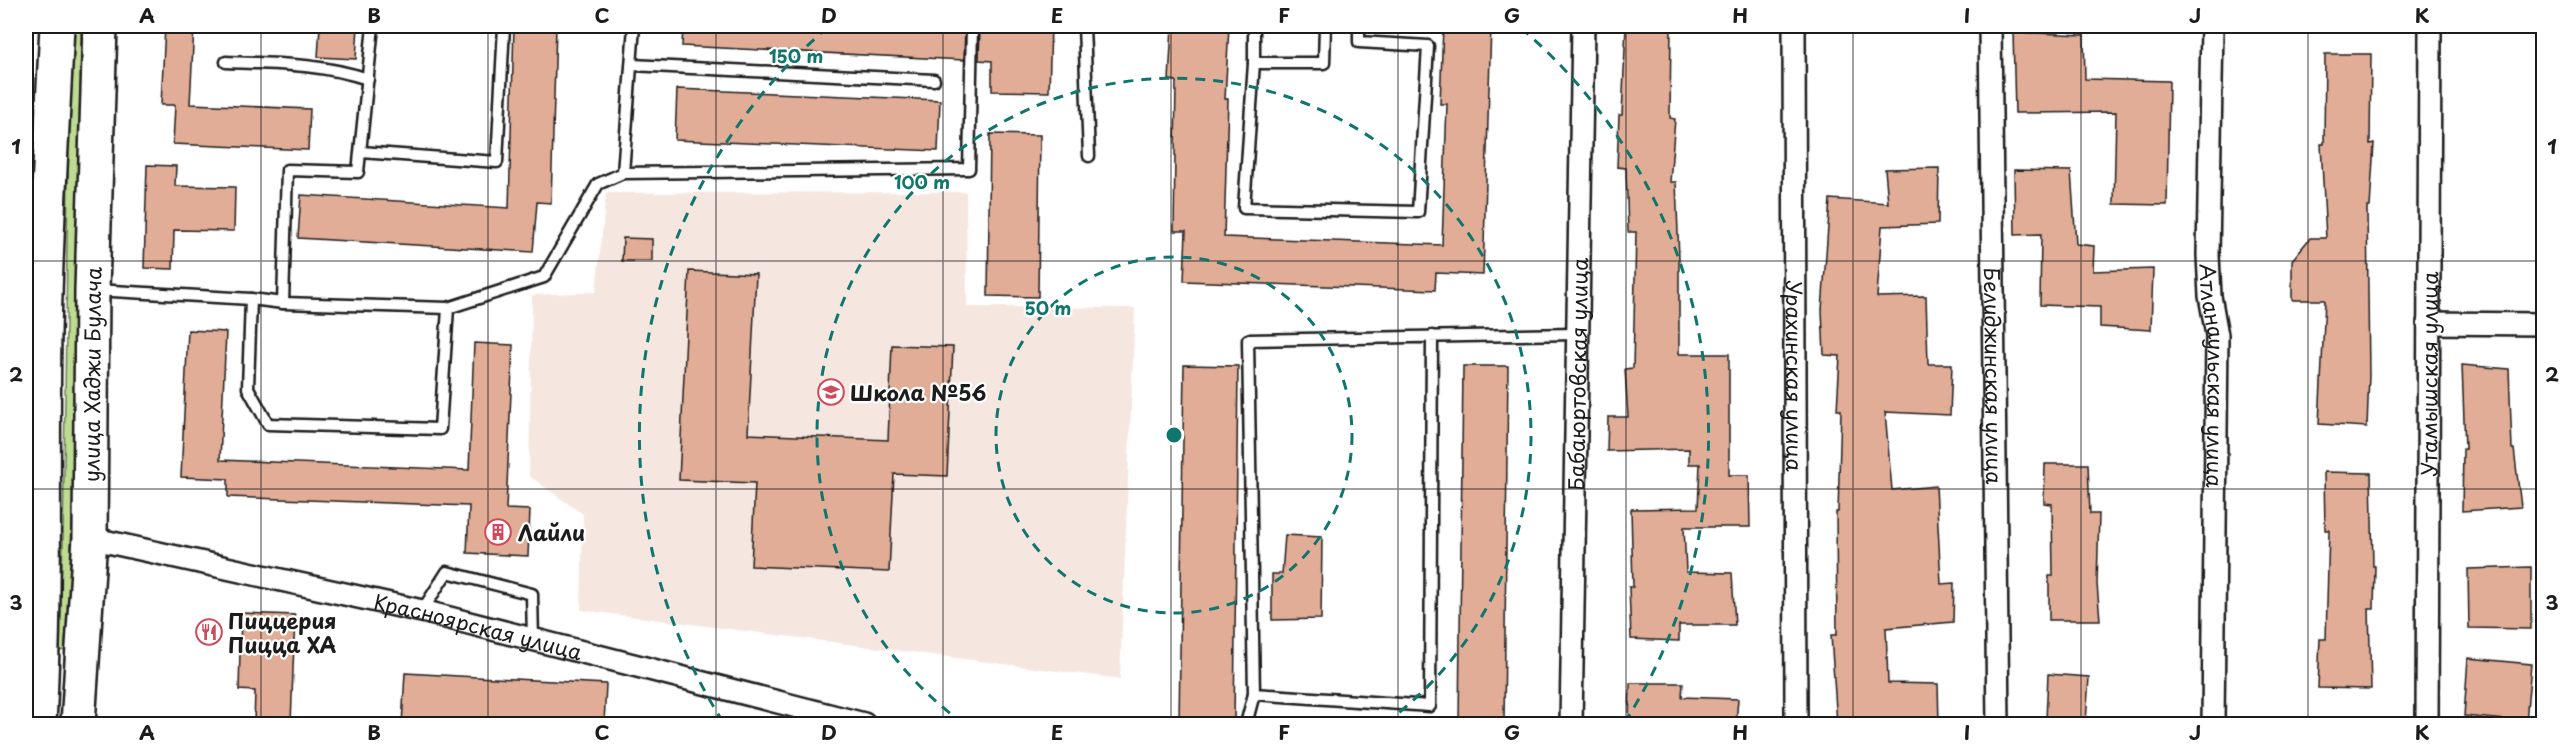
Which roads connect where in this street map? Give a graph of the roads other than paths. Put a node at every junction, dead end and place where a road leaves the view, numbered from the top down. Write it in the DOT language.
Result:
graph roads {
  1 [pos="57,26"];
  2 [pos="100,26"];
  3 [pos="373,26"];
  4 [pos="504,26"];
  5 [pos="634,26"];
  6 [pos="972,26"];
  7 [pos="1084,26"];
  8 [pos="1254,26"];
  9 [pos="1325,26"];
  10 [pos="1359,26"];
  11 [pos="1583,26"];
  12 [pos="1794,26"];
  13 [pos="1990,26"];
  14 [pos="2212,26"];
  15 [pos="2430,26"];
  16 [pos="226,63"];
  17 [pos="1254,63"];
  18 [pos="632,64"];
  19 [pos="368,79"];
  20 [pos="934,80"];
  21 [pos="361,152"];
  22 [pos="1089,156"];
  23 [pos="623,174"];
  24 [pos="92,290"];
  25 [pos="251,299"];
  26 [pos="283,303"];
  27 [pos="448,308"];
  28 [pos="2428,323"];
  29 [pos="2544,324"];
  30 [pos="1576,334"];
  31 [pos="1432,336"];
  32 [pos="90,538"];
  33 [pos="422,611"];
  34 [pos="534,641"];
  35 [pos="42,668"];
  36 [pos="83,668"];
  37 [pos="1254,694"];
  38 [pos="39,724"];
  39 [pos="78,724"];
  40 [pos="857,724"];
  41 [pos="1246,724"];
  42 [pos="1571,724"];
  43 [pos="1796,724"];
  44 [pos="1998,724"];
  45 [pos="2213,724"];
  46 [pos="2427,724"];
  1 -- 35 [label="main road"];
  2 -- 24 [label="main road, улица Хаджи Булача"];
  3 -- 19 [label="lane"];
  4 -- 21 [label="lane"];
  5 -- 18 [label="lane"];
  6 -- 23 [label="lane"];
  7 -- 22 [label="lane"];
  8 -- 17 [label="lane"];
  9 -- 17 [label="lane"];
  10 -- 17 [label="lane"];
  11 -- 30 [label="street, Бабаюртовская улица"];
  12 -- 43 [label="street, Урахинская улица"];
  13 -- 44 [label="street, Белиджинская улица"];
  14 -- 45 [label="street, Атланаульская улица"];
  15 -- 28 [label="street, Утамышская улица"];
  16 -- 19 [label="lane"];
  18 -- 20 [label="lane"];
  18 -- 23 [label="lane"];
  19 -- 21 [label="lane"];
  21 -- 26 [label="lane"];
  23 -- 27 [label="lane"];
  24 -- 25 [label="lane"];
  24 -- 32 [label="main road, улица Хаджи Булача"];
  25 -- 26 [label="lane"];
  25 -- 27 [label="lane"];
  26 -- 27 [label="lane"];
  28 -- 29 [label="street"];
  28 -- 46 [label="street, Утамышская улица"];
  30 -- 31 [label="lane"];
  30 -- 42 [label="street, Бабаюртовская улица"];
  31 -- 37 [label="lane"];
  31 -- 37 [label="lane"];
  32 -- 33 [label="street, Красноярская улица"];
  32 -- 36 [label="main road, улица Хаджи Булача"];
  33 -- 34 [label="street, Красноярская улица"];
  33 -- 34 [label="lane"];
  34 -- 40 [label="street, Красноярская улица"];
  35 -- 36 [label="main road"];
  35 -- 38 [label="main road"];
  36 -- 39 [label="main road, улица Хаджи Булача"];
  37 -- 41 [label="lane"];
}
